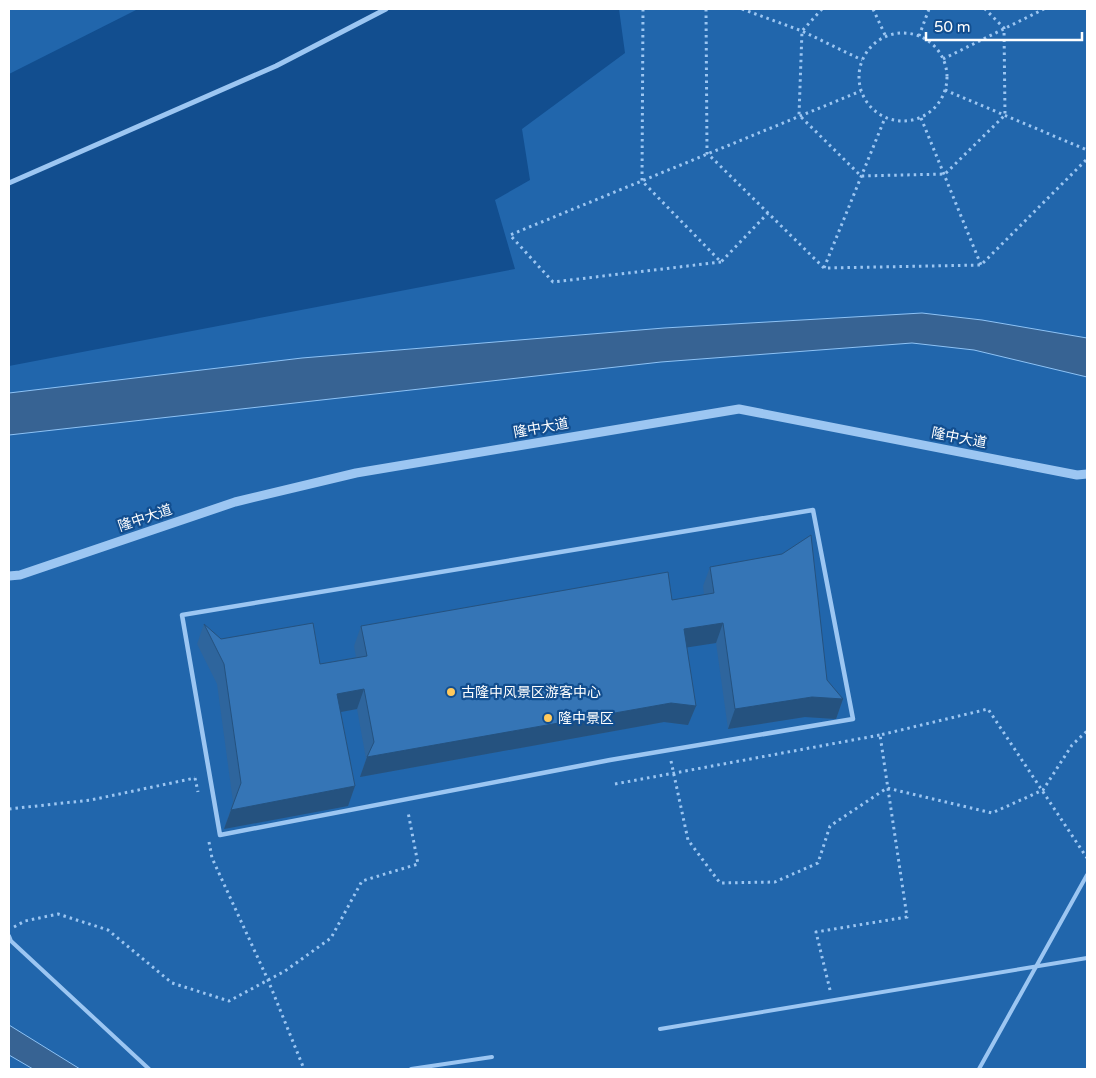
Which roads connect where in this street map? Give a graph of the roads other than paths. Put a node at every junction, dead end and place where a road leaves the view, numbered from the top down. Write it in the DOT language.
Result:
graph roads {
  1 [pos="386,9"];
  2 [pos="9,183"];
  3 [pos="1087,476"];
  4 [pos="9,576"];
  5 [pos="405,799"];
  6 [pos="1087,874"];
  7 [pos="9,936"];
  8 [pos="1087,958"];
  9 [pos="1034,967"];
  10 [pos="660,1029"];
  11 [pos="492,1057"];
  12 [pos="149,1069"];
  13 [pos="411,1069"];
  14 [pos="979,1069"];
  1 -- 2 [label="street"];
  3 -- 4 [label="street, 隆中大道"];
  5 -- 5 [label="street"];
  6 -- 9 [label="lane"];
  7 -- 12 [label="lane"];
  8 -- 9 [label="lane"];
  9 -- 10 [label="lane"];
  9 -- 14 [label="lane"];
  11 -- 13 [label="lane"];
}
